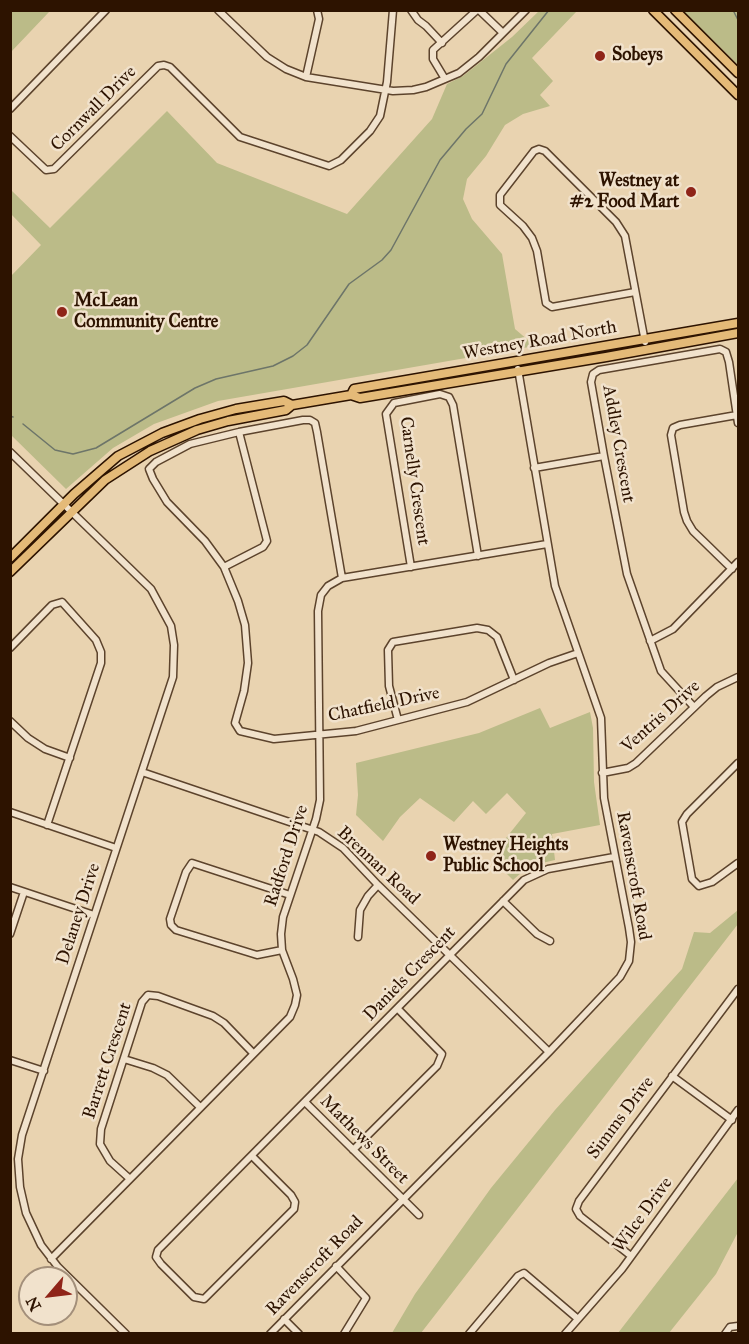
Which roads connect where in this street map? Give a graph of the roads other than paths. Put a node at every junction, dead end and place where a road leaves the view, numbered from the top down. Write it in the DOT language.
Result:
graph roads {
  1 [pos="106,10"];
  2 [pos="218,10"];
  3 [pos="316,10"];
  4 [pos="393,10"];
  5 [pos="411,10"];
  6 [pos="478,10"];
  7 [pos="526,10"];
  8 [pos="653,10"];
  9 [pos="675,10"];
  10 [pos="503,33"];
  11 [pos="442,43"];
  12 [pos="738,73"];
  13 [pos="306,77"];
  14 [pos="445,79"];
  15 [pos="385,90"];
  16 [pos="738,95"];
  17 [pos="10,109"];
  18 [pos="10,136"];
  19 [pos="635,292"];
  20 [pos="738,323"];
  21 [pos="694,331"];
  22 [pos="738,333"];
  23 [pos="645,339"];
  24 [pos="696,340"];
  25 [pos="647,349"];
  26 [pos="516,361"];
  27 [pos="518,371"];
  28 [pos="351,395"];
  29 [pos="737,415"];
  30 [pos="738,423"];
  31 [pos="239,432"];
  32 [pos="10,452"];
  33 [pos="604,456"];
  34 [pos="534,468"];
  35 [pos="69,507"];
  36 [pos="547,544"];
  37 [pos="478,556"];
  38 [pos="10,558"];
  39 [pos="738,562"];
  40 [pos="224,567"];
  41 [pos="411,567"];
  42 [pos="732,569"];
  43 [pos="10,572"];
  44 [pos="342,579"];
  45 [pos="650,641"];
  46 [pos="10,648"];
  47 [pos="579,653"];
  48 [pos="738,678"];
  49 [pos="514,680"];
  50 [pos="694,707"];
  51 [pos="398,720"];
  52 [pos="10,721"];
  53 [pos="320,734"];
  54 [pos="70,758"];
  55 [pos="738,763"];
  56 [pos="142,772"];
  57 [pos="602,773"];
  58 [pos="10,812"];
  59 [pos="47,825"];
  60 [pos="312,829"];
  61 [pos="116,848"];
  62 [pos="614,857"];
  63 [pos="738,863"];
  64 [pos="378,885"];
  65 [pos="10,887"];
  66 [pos="24,892"];
  67 [pos="290,895"];
  68 [pos="503,902"];
  69 [pos="94,915"];
  70 [pos="10,934"];
  71 [pos="358,937"];
  72 [pos="550,941"];
  73 [pos="282,950"];
  74 [pos="449,955"];
  75 [pos="738,989"];
  76 [pos="398,1009"];
  77 [pos="549,1052"];
  78 [pos="253,1053"];
  79 [pos="124,1059"];
  80 [pos="10,1060"];
  81 [pos="44,1071"];
  82 [pos="672,1076"];
  83 [pos="305,1102"];
  84 [pos="200,1107"];
  85 [pos="738,1110"];
  86 [pos="732,1120"];
  87 [pos="353,1150"];
  88 [pos="252,1156"];
  89 [pos="130,1179"];
  90 [pos="403,1199"];
  91 [pos="419,1215"];
  92 [pos="631,1256"];
  93 [pos="51,1259"];
  94 [pos="336,1266"];
  95 [pos="284,1319"];
  96 [pos="578,1319"];
  97 [pos="738,1326"];
  98 [pos="126,1334"];
  99 [pos="270,1334"];
  100 [pos="299,1334"];
  101 [pos="344,1334"];
  102 [pos="469,1334"];
  103 [pos="566,1334"];
  104 [pos="725,1334"];
  1 -- 17 [label="street"];
  2 -- 13 [label="street"];
  3 -- 13 [label="street"];
  4 -- 15 [label="street"];
  5 -- 11 [label="street"];
  6 -- 10 [label="street"];
  6 -- 11 [label="street"];
  7 -- 10 [label="street"];
  8 -- 16 [label="main road"];
  9 -- 12 [label="main road"];
  10 -- 14 [label="street"];
  11 -- 14 [label="street"];
  13 -- 15 [label="street"];
  14 -- 15 [label="street"];
  15 -- 18 [label="street, Cornwall Drive"];
  19 -- 19 [label="street"];
  19 -- 23 [label="street"];
  20 -- 21 [label="main road, Westney Road North"];
  21 -- 23 [label="main road, Westney Road North"];
  21 -- 24 [label="main road"];
  22 -- 24 [label="main road, Westney Road North"];
  23 -- 25 [label="street"];
  23 -- 26 [label="main road, Westney Road North"];
  24 -- 25 [label="main road, Westney Road North"];
  25 -- 27 [label="main road, Westney Road North"];
  26 -- 27 [label="street, Ravenscroft Road"];
  26 -- 28 [label="main road, Westney Road North"];
  27 -- 28 [label="main road, Westney Road North"];
  27 -- 34 [label="street, Ravenscroft Road"];
  28 -- 35 [label="main road, Westney Road North"];
  29 -- 30 [label="street, Addley Crescent"];
  29 -- 33 [label="street, Addley Crescent"];
  29 -- 42 [label="street"];
  31 -- 40 [label="street"];
  31 -- 40 [label="street, Chatfield Drive"];
  31 -- 44 [label="street, Chatfield Drive"];
  32 -- 35 [label="street, Delaney Drive"];
  33 -- 34 [label="street"];
  33 -- 45 [label="street, Addley Crescent"];
  34 -- 36 [label="street, Ravenscroft Road"];
  35 -- 38 [label="main road, Westney Road North"];
  35 -- 43 [label="main road, Westney Road North"];
  35 -- 56 [label="street, Delaney Drive"];
  36 -- 37 [label="street"];
  36 -- 47 [label="street, Ravenscroft Road"];
  37 -- 41 [label="street"];
  37 -- 41 [label="street, Carnelly Crescent"];
  39 -- 42 [label="street"];
  40 -- 53 [label="street, Chatfield Drive"];
  41 -- 44 [label="street"];
  42 -- 45 [label="street"];
  44 -- 53 [label="street, Radford Drive"];
  45 -- 50 [label="street, Addley Crescent"];
  46 -- 54 [label="street"];
  47 -- 49 [label="street, Chatfield Drive"];
  47 -- 57 [label="street, Ravenscroft Road"];
  48 -- 50 [label="street, Ventris Drive"];
  49 -- 51 [label="street, Chatfield Drive"];
  49 -- 51 [label="street"];
  50 -- 57 [label="street, Ventris Drive"];
  51 -- 53 [label="street, Chatfield Drive"];
  52 -- 54 [label="street"];
  53 -- 60 [label="street, Radford Drive"];
  54 -- 59 [label="street"];
  55 -- 63 [label="street"];
  56 -- 60 [label="street, Brennan Road"];
  56 -- 61 [label="street, Delaney Drive"];
  57 -- 62 [label="street, Ravenscroft Road"];
  58 -- 59 [label="street"];
  59 -- 61 [label="street"];
  60 -- 64 [label="street, Brennan Road"];
  60 -- 67 [label="street, Radford Drive"];
  61 -- 69 [label="street, Delaney Drive"];
  62 -- 68 [label="street, Daniels Crescent"];
  62 -- 77 [label="street, Ravenscroft Road"];
  64 -- 71 [label="street"];
  64 -- 74 [label="street, Brennan Road"];
  65 -- 66 [label="street"];
  66 -- 69 [label="street"];
  66 -- 70 [label="street"];
  67 -- 73 [label="street, Radford Drive"];
  67 -- 73 [label="street"];
  68 -- 72 [label="street"];
  68 -- 74 [label="street, Daniels Crescent"];
  69 -- 81 [label="street, Delaney Drive"];
  73 -- 78 [label="street, Radford Drive"];
  74 -- 76 [label="street, Daniels Crescent"];
  74 -- 77 [label="street, Brennan Road"];
  75 -- 82 [label="street, Simms Drive"];
  76 -- 83 [label="street, Daniels Crescent"];
  76 -- 87 [label="street"];
  77 -- 90 [label="street, Ravenscroft Road"];
  78 -- 79 [label="street, Barrett Crescent"];
  78 -- 84 [label="street, Radford Drive"];
  79 -- 84 [label="street"];
  79 -- 89 [label="street, Barrett Crescent"];
  80 -- 81 [label="street"];
  81 -- 93 [label="street, Delaney Drive"];
  82 -- 86 [label="street"];
  82 -- 92 [label="street, Simms Drive"];
  83 -- 87 [label="street, Mathews Street"];
  83 -- 88 [label="street, Daniels Crescent"];
  84 -- 89 [label="street, Radford Drive"];
  85 -- 86 [label="street, Wilce Drive"];
  86 -- 92 [label="street, Wilce Drive"];
  87 -- 90 [label="street, Mathews Street"];
  88 -- 88 [label="street, Daniels Crescent"];
  89 -- 93 [label="street, Radford Drive"];
  90 -- 91 [label="street, Mathews Street"];
  90 -- 94 [label="street, Ravenscroft Road"];
  92 -- 96 [label="street, Wilce Drive"];
  93 -- 98 [label="street, Delaney Drive"];
  94 -- 95 [label="street, Ravenscroft Road"];
  94 -- 101 [label="street"];
  95 -- 99 [label="street, Ravenscroft Road"];
  95 -- 100 [label="street"];
  96 -- 102 [label="street"];
  96 -- 103 [label="street, Wilce Drive"];
  97 -- 104 [label="street"];
}
